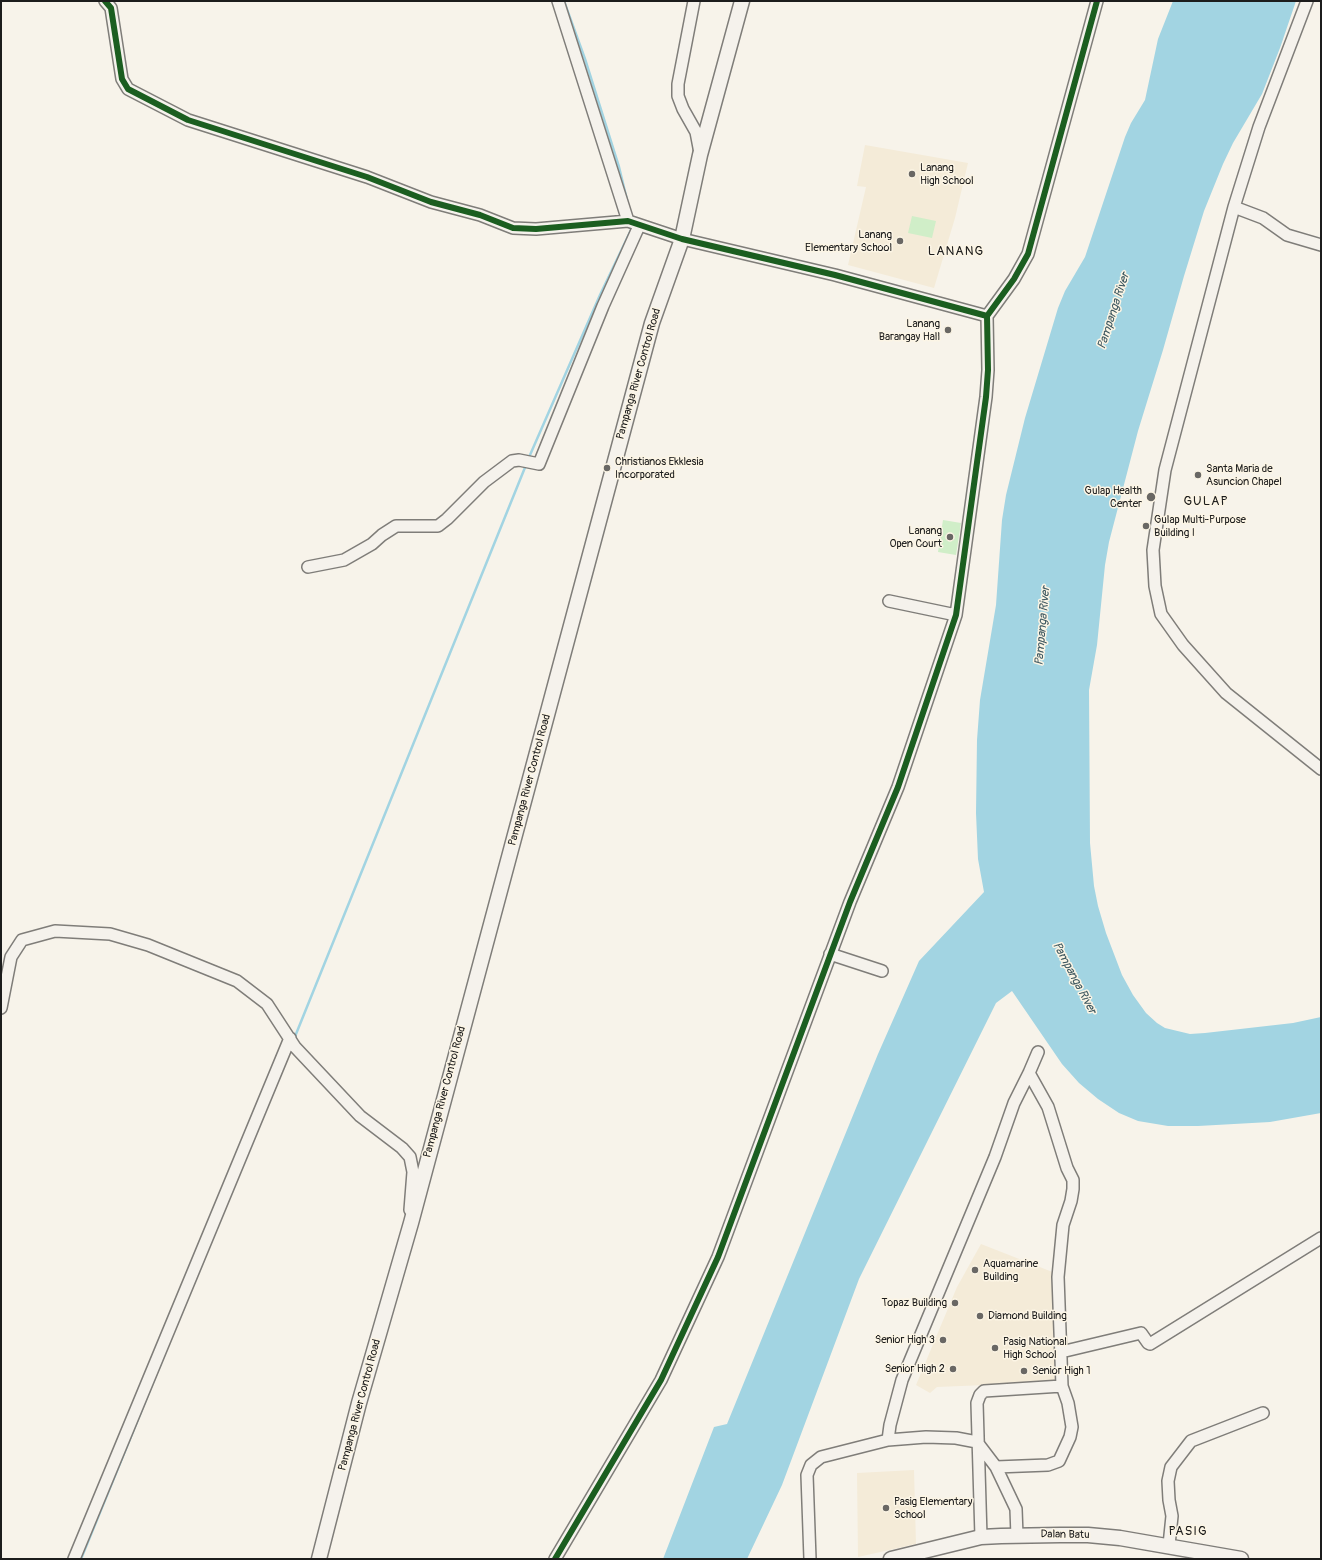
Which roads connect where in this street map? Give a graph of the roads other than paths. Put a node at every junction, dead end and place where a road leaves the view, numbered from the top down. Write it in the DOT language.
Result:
graph roads {
  1 [pos="105,1"];
  2 [pos="558,1"];
  3 [pos="694,1"];
  4 [pos="742,1"];
  5 [pos="1097,1"];
  6 [pos="1308,1"];
  7 [pos="700,155"];
  8 [pos="1234,208"];
  9 [pos="628,221"];
  10 [pos="639,226"];
  11 [pos="682,239"];
  12 [pos="1321,245"];
  13 [pos="987,316"];
  14 [pos="308,567"];
  15 [pos="889,601"];
  16 [pos="956,615"];
  17 [pos="1321,769"];
  18 [pos="830,954"];
  19 [pos="882,971"];
  20 [pos="1,1008"];
  21 [pos="292,1042"];
  22 [pos="1038,1052"];
  23 [pos="1029,1073"];
  24 [pos="411,1223"];
  25 [pos="1321,1238"];
  26 [pos="1061,1352"];
  27 [pos="1062,1386"];
  28 [pos="1264,1413"];
  29 [pos="888,1440"];
  30 [pos="977,1442"];
  31 [pos="996,1467"];
  32 [pos="1017,1536"];
  33 [pos="981,1537"];
  34 [pos="1169,1545"];
  35 [pos="74,1559"];
  36 [pos="319,1559"];
  37 [pos="555,1559"];
  38 [pos="810,1559"];
  39 [pos="891,1559"];
  40 [pos="1241,1559"];
  1 -- 9 [label="street"];
  2 -- 9 [label="street"];
  3 -- 7 [label="street"];
  4 -- 7 [label="main road, Pampanga River Control Road"];
  5 -- 13 [label="street"];
  6 -- 8 [label="street"];
  7 -- 11 [label="main road, Pampanga River Control Road"];
  8 -- 12 [label="street"];
  8 -- 17 [label="street"];
  9 -- 10 [label="street"];
  10 -- 11 [label="street"];
  10 -- 14 [label="street"];
  11 -- 13 [label="street"];
  11 -- 24 [label="main road, Pampanga River Control Road"];
  13 -- 16 [label="street"];
  15 -- 16 [label="street"];
  16 -- 18 [label="street"];
  18 -- 19 [label="street"];
  18 -- 37 [label="street"];
  20 -- 21 [label="street"];
  21 -- 24 [label="street"];
  21 -- 35 [label="street"];
  22 -- 23 [label="street"];
  23 -- 26 [label="street"];
  23 -- 29 [label="street"];
  24 -- 36 [label="main road, Pampanga River Control Road"];
  25 -- 26 [label="street"];
  26 -- 27 [label="street"];
  27 -- 30 [label="street"];
  27 -- 31 [label="street"];
  28 -- 34 [label="street"];
  29 -- 30 [label="street"];
  29 -- 38 [label="street"];
  30 -- 31 [label="street"];
  30 -- 33 [label="street"];
  31 -- 32 [label="street"];
  32 -- 33 [label="main road, Dalan Batu"];
  32 -- 34 [label="main road, Dalan Batu"];
  33 -- 39 [label="main road, Dalan Batu"];
  34 -- 40 [label="main road, Dalan Batu"];
}
